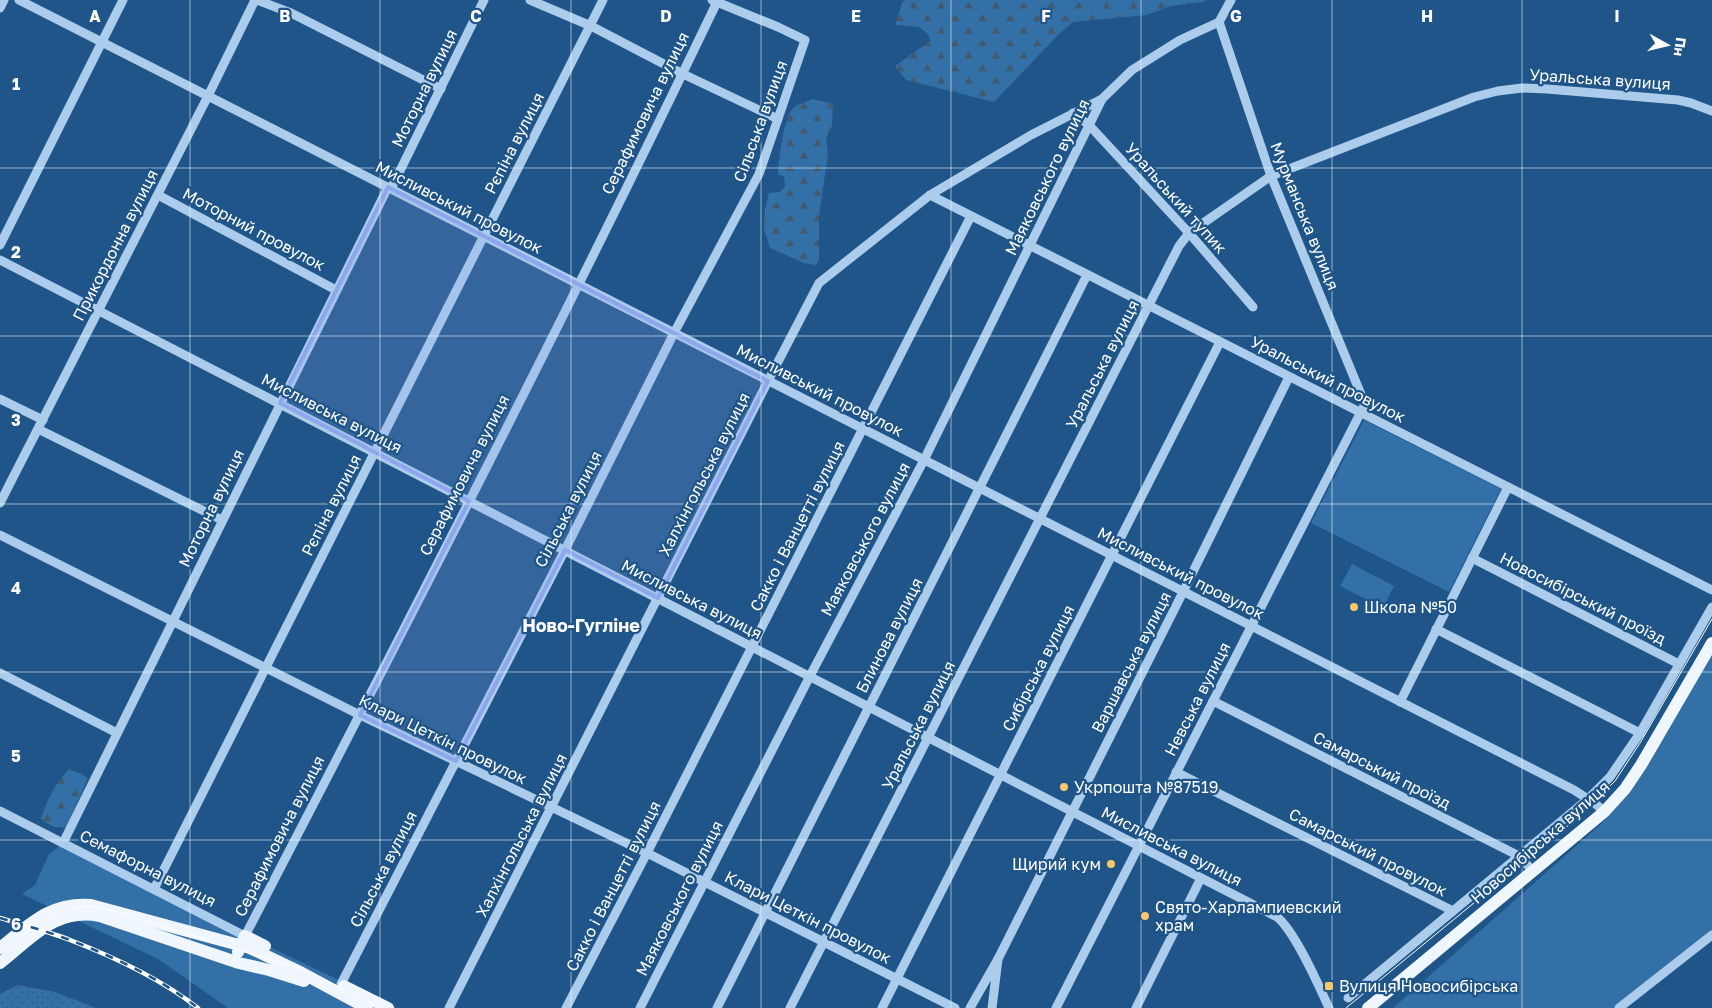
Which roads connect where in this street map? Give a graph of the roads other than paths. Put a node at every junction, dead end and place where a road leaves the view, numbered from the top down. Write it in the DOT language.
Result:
graph roads {
  1 [pos="4,0"];
  2 [pos="19,0"];
  3 [pos="123,0"];
  4 [pos="256,0"];
  5 [pos="484,0"];
  6 [pos="530,0"];
  7 [pos="603,0"];
  8 [pos="1231,0"];
  9 [pos="715,1"];
  10 [pos="0,8"];
  11 [pos="1218,22"];
  12 [pos="590,26"];
  13 [pos="102,42"];
  14 [pos="683,74"];
  15 [pos="441,89"];
  16 [pos="208,96"];
  17 [pos="1102,99"];
  18 [pos="1712,111"];
  19 [pos="1072,113"];
  20 [pos="778,119"];
  21 [pos="1089,125"];
  22 [pos="1271,176"];
  23 [pos="389,188"];
  24 [pos="158,195"];
  25 [pos="930,195"];
  26 [pos="971,216"];
  27 [pos="1189,233"];
  28 [pos="484,236"];
  29 [pos="0,245"];
  30 [pos="1030,246"];
  31 [pos="0,260"];
  32 [pos="1087,275"];
  33 [pos="578,284"];
  34 [pos="336,290"];
  35 [pos="1148,306"];
  36 [pos="1253,307"];
  37 [pos="99,310"];
  38 [pos="674,333"];
  39 [pos="1220,342"];
  40 [pos="1289,377"];
  41 [pos="768,380"];
  42 [pos="0,399"];
  43 [pos="280,403"];
  44 [pos="1365,404"];
  45 [pos="1360,412"];
  46 [pos="1371,418"];
  47 [pos="40,425"];
  48 [pos="863,429"];
  49 [pos="375,452"];
  50 [pos="924,460"];
  51 [pos="1508,487"];
  52 [pos="979,488"];
  53 [pos="469,501"];
  54 [pos="0,504"];
  55 [pos="1040,519"];
  56 [pos="222,520"];
  57 [pos="0,535"];
  58 [pos="565,550"];
  59 [pos="1111,555"];
  60 [pos="1472,558"];
  61 [pos="1712,590"];
  62 [pos="1184,592"];
  63 [pos="658,598"];
  64 [pos="1712,607"];
  65 [pos="172,621"];
  66 [pos="1251,626"];
  67 [pos="1436,629"];
  68 [pos="1712,643"];
  69 [pos="752,646"];
  70 [pos="1679,664"];
  71 [pos="266,668"];
  72 [pos="0,673"];
  73 [pos="810,676"];
  74 [pos="1213,701"];
  75 [pos="1400,702"];
  76 [pos="869,707"];
  77 [pos="360,715"];
  78 [pos="117,733"];
  79 [pos="1640,733"];
  80 [pos="928,737"];
  81 [pos="456,761"];
  82 [pos="1176,772"];
  83 [pos="1001,775"];
  84 [pos="1588,799"];
  85 [pos="552,808"];
  86 [pos="0,811"];
  87 [pos="1072,812"];
  88 [pos="1604,812"];
  89 [pos="63,843"];
  90 [pos="1139,846"];
  91 [pos="648,853"];
  92 [pos="1519,856"];
  93 [pos="1533,871"];
  94 [pos="1201,878"];
  95 [pos="704,882"];
  96 [pos="154,889"];
  97 [pos="1453,911"];
  98 [pos="766,912"];
  99 [pos="1712,935"];
  100 [pos="243,940"];
  101 [pos="824,942"];
  102 [pos="0,948"];
  103 [pos="998,959"];
  104 [pos="234,961"];
  105 [pos="0,963"];
  106 [pos="897,978"];
  107 [pos="341,984"];
  108 [pos="1348,998"];
  109 [pos="363,1006"];
  110 [pos="388,1008"];
  111 [pos="450,1008"];
  112 [pos="566,1008"];
  113 [pos="640,1008"];
  114 [pos="717,1008"];
  115 [pos="790,1008"];
  116 [pos="882,1008"];
  117 [pos="955,1008"];
  118 [pos="970,1008"];
  119 [pos="992,1008"];
  120 [pos="1056,1008"];
  121 [pos="1136,1008"];
  122 [pos="1329,1008"];
  123 [pos="1368,1008"];
  124 [pos="1619,1008"];
  1 -- 10 [label="street"];
  2 -- 13 [label="street, Мисливський провулок"];
  3 -- 13 [label="street"];
  4 -- 15 [label="street"];
  4 -- 16 [label="street, Прикордонна вулиця"];
  5 -- 15 [label="street, Моторна вулиця"];
  6 -- 12 [label="street"];
  7 -- 12 [label="street, Рєпіна вулиця"];
  8 -- 11 [label="street"];
  9 -- 14 [label="street, Серафимовича вулиця"];
  9 -- 20 [label="street, Сільська вулиця"];
  11 -- 17 [label="street, Маяковського вулиця"];
  11 -- 22 [label="street, Мурманська вулиця"];
  12 -- 14 [label="street"];
  12 -- 28 [label="street, Рєпіна вулиця"];
  13 -- 16 [label="street, Мисливський провулок"];
  13 -- 29 [label="street"];
  14 -- 20 [label="street"];
  14 -- 33 [label="street, Серафимовича вулиця"];
  15 -- 23 [label="street, Моторна вулиця"];
  16 -- 23 [label="street, Мисливський провулок"];
  16 -- 24 [label="street, Прикордонна вулиця"];
  17 -- 19 [label="street, Халхінгольська вулиця"];
  17 -- 21 [label="street, Маяковського вулиця"];
  18 -- 22 [label="street, Уральська вулиця"];
  19 -- 21 [label="street, Уральський тупик"];
  19 -- 25 [label="street, Халхінгольська вулиця"];
  20 -- 38 [label="street, Сільська вулиця"];
  21 -- 27 [label="street, Уральський тупик"];
  21 -- 30 [label="street, Маяковського вулиця"];
  22 -- 27 [label="street, Уральська вулиця"];
  22 -- 44 [label="street, Мурманська вулиця"];
  23 -- 28 [label="street, Мисливський провулок"];
  23 -- 34 [label="street, Моторна вулиця"];
  24 -- 34 [label="street, Моторний провулок"];
  24 -- 37 [label="street, Прикордонна вулиця"];
  25 -- 26 [label="street, Уральський провулок"];
  25 -- 41 [label="street, Халхінгольська вулиця"];
  26 -- 30 [label="street, Уральський провулок"];
  26 -- 48 [label="street, Сакко і Ванцетті вулиця"];
  27 -- 35 [label="street, Уральська вулиця"];
  27 -- 36 [label="street, Уральський тупик"];
  28 -- 33 [label="street, Мисливський провулок"];
  28 -- 49 [label="street, Рєпіна вулиця"];
  30 -- 32 [label="street, Уральський провулок"];
  30 -- 50 [label="street, Маяковського вулиця"];
  31 -- 37 [label="street, Мисливська вулиця"];
  32 -- 35 [label="street, Уральський провулок"];
  32 -- 52 [label="street, Блинова вулиця"];
  33 -- 38 [label="street, Мисливський провулок"];
  33 -- 53 [label="street, Серафимовича вулиця"];
  34 -- 43 [label="street, Моторна вулиця"];
  35 -- 39 [label="street, Уральський провулок"];
  35 -- 55 [label="street, Уральська вулиця"];
  37 -- 43 [label="street, Мисливська вулиця"];
  37 -- 47 [label="street, Прикордонна вулиця"];
  38 -- 41 [label="street, Мисливський провулок"];
  38 -- 58 [label="street, Сільська вулиця"];
  39 -- 40 [label="street, Уральський провулок"];
  39 -- 59 [label="street, Сибірська вулиця"];
  40 -- 45 [label="street, Уральський провулок"];
  40 -- 62 [label="street, Варшавська вулиця"];
  41 -- 48 [label="street, Мисливський провулок"];
  41 -- 63 [label="street, Халхінгольська вулиця"];
  42 -- 47 [label="street"];
  43 -- 49 [label="street, Мисливська вулиця"];
  43 -- 56 [label="street, Моторна вулиця"];
  44 -- 45 [label="street, Невська вулиця"];
  44 -- 46 [label="street, Мурманська вулиця"];
  45 -- 46 [label="street, Уральський провулок"];
  45 -- 66 [label="street, Невська вулиця"];
  46 -- 51 [label="street, Уральський провулок"];
  47 -- 54 [label="street, Прикордонна вулиця"];
  47 -- 56 [label="street"];
  48 -- 50 [label="street, Мисливський провулок"];
  48 -- 69 [label="street, Сакко і Ванцетті вулиця"];
  49 -- 53 [label="street, Мисливська вулиця"];
  49 -- 71 [label="street, Рєпіна вулиця"];
  50 -- 52 [label="street, Мисливський провулок"];
  50 -- 73 [label="street, Маяковського вулиця"];
  51 -- 60 [label="street"];
  51 -- 61 [label="street, Уральський провулок"];
  52 -- 55 [label="street, Мисливський провулок"];
  52 -- 76 [label="street, Блинова вулиця"];
  53 -- 58 [label="street, Мисливська вулиця"];
  53 -- 77 [label="street, Серафимовича вулиця"];
  55 -- 59 [label="street, Мисливський провулок"];
  55 -- 80 [label="street, Уральська вулиця"];
  56 -- 65 [label="street, Моторна вулиця"];
  57 -- 65 [label="street, Клари Цеткін провулок"];
  58 -- 63 [label="street, Мисливська вулиця"];
  58 -- 81 [label="street, Сільська вулиця"];
  59 -- 62 [label="street, Мисливський провулок"];
  59 -- 83 [label="street, Сибірська вулиця"];
  60 -- 67 [label="street"];
  60 -- 70 [label="street, Новосибірський проїзд"];
  62 -- 66 [label="street, Мисливський провулок"];
  62 -- 87 [label="street, Варшавська вулиця"];
  63 -- 69 [label="street, Мисливська вулиця"];
  63 -- 85 [label="street, Халхінгольська вулиця"];
  64 -- 70 [label="street, Новосибірська вулиця"];
  65 -- 71 [label="street, Клари Цеткін провулок"];
  65 -- 78 [label="street, Моторна вулиця"];
  66 -- 74 [label="street, Невська вулиця"];
  66 -- 75 [label="street, Мисливський провулок"];
  67 -- 75 [label="street"];
  67 -- 79 [label="street"];
  68 -- 88 [label="main road, Новосибірська вулиця"];
  69 -- 73 [label="street, Мисливська вулиця"];
  69 -- 91 [label="street, Сакко і Ванцетті вулиця"];
  70 -- 79 [label="street, Новосибірська вулиця"];
  71 -- 77 [label="street, Клари Цеткін провулок"];
  71 -- 96 [label="street, Рєпіна вулиця"];
  72 -- 78 [label="street"];
  73 -- 76 [label="street, Мисливська вулиця"];
  73 -- 95 [label="street, Маяковського вулиця"];
  74 -- 82 [label="street, Невська вулиця"];
  74 -- 92 [label="street, Самарський проїзд"];
  75 -- 84 [label="street, Мисливський провулок"];
  76 -- 80 [label="street, Мисливська вулиця"];
  76 -- 98 [label="street, Блинова вулиця"];
  77 -- 81 [label="street, Клари Цеткін провулок"];
  77 -- 100 [label="street, Серафимовича вулиця"];
  78 -- 89 [label="street, Моторна вулиця"];
  79 -- 84 [label="street, Новосибірська вулиця"];
  80 -- 83 [label="street, Мисливська вулиця"];
  80 -- 101 [label="street, Уральська вулиця"];
  81 -- 85 [label="street, Клари Цеткін провулок"];
  81 -- 107 [label="street, Сільська вулиця"];
  82 -- 90 [label="street, Невська вулиця"];
  82 -- 97 [label="street, Самарський провулок"];
  83 -- 87 [label="street, Мисливська вулиця"];
  83 -- 106 [label="street, Сибірська вулиця"];
  84 -- 88 [label="street, Мисливський провулок"];
  84 -- 92 [label="street, Новосибірська вулиця"];
  85 -- 91 [label="street, Клари Цеткін провулок"];
  85 -- 111 [label="street, Халхінгольська вулиця"];
  86 -- 89 [label="street, Семафорна вулиця"];
  87 -- 90 [label="street, Мисливська вулиця"];
  87 -- 103 [label="street, Варшавська вулиця"];
  88 -- 93 [label="main road, Новосибірська вулиця"];
  89 -- 96 [label="street, Семафорна вулиця"];
  90 -- 94 [label="street, Мисливська вулиця"];
  90 -- 120 [label="street, Невська вулиця"];
  91 -- 95 [label="street, Клари Цеткін провулок"];
  91 -- 112 [label="street, Сакко і Ванцетті вулиця"];
  92 -- 93 [label="street, Самарський проїзд"];
  92 -- 97 [label="street, Новосибірська вулиця"];
  93 -- 123 [label="main road, Новосибірська вулиця"];
  94 -- 121 [label="street"];
  94 -- 122 [label="street, Мисливська вулиця"];
  95 -- 98 [label="street, Клари Цеткін провулок"];
  95 -- 113 [label="street, Маяковського вулиця"];
  96 -- 100 [label="street, Семафорна вулиця"];
  97 -- 108 [label="street, Самарський провулок"];
  98 -- 101 [label="street, Клари Цеткін провулок"];
  98 -- 114 [label="street, Блинова вулиця"];
  99 -- 124 [label="street"];
  100 -- 102 [label="main road"];
  100 -- 104 [label="main road, Серафимовича вулиця"];
  100 -- 107 [label="main road, Семафорна вулиця"];
  100 -- 109 [label="main road, Семафорна вулиця"];
  101 -- 106 [label="street, Клари Цеткін провулок"];
  101 -- 115 [label="street, Уральська вулиця"];
  103 -- 118 [label="street, Варшавська вулиця"];
  103 -- 119 [label="street, Варшавська вулиця"];
  104 -- 105 [label="main road, Семафорна вулиця"];
  104 -- 109 [label="main road, Семафорна вулиця"];
  106 -- 116 [label="street, Сибірська вулиця"];
  106 -- 117 [label="street, Клари Цеткін провулок"];
  107 -- 110 [label="main road, Семафорна вулиця"];
}
